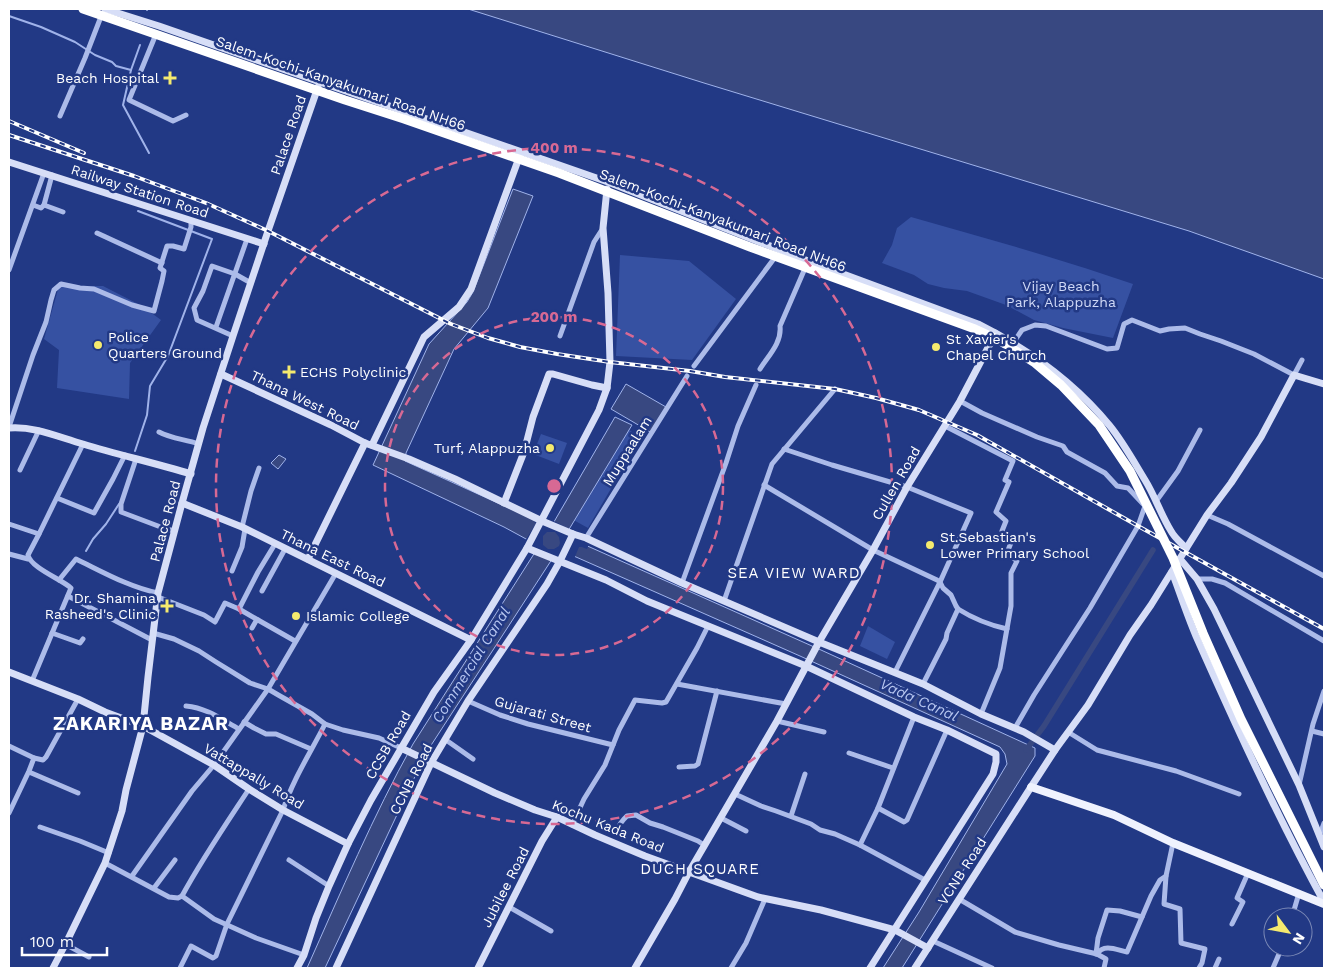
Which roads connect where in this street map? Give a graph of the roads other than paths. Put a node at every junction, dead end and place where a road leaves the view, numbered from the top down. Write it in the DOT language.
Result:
graph roads {
  1 [pos="83,9"];
  2 [pos="104,9"];
  3 [pos="159,26"];
  4 [pos="320,83"];
  5 [pos="186,115"];
  6 [pos="60,116"];
  7 [pos="521,152"];
  8 [pos="9,162"];
  9 [pos="48,175"];
  10 [pos="608,182"];
  11 [pos="33,205"];
  12 [pos="44,205"];
  13 [pos="63,212"];
  14 [pos="191,224"];
  15 [pos="603,228"];
  16 [pos="97,233"];
  17 [pos="247,239"];
  18 [pos="264,244"];
  19 [pos="781,250"];
  20 [pos="808,261"];
  21 [pos="162,263"];
  22 [pos="9,268"];
  23 [pos="236,274"];
  24 [pos="251,283"];
  25 [pos="216,328"];
  26 [pos="995,332"];
  27 [pos="233,336"];
  28 [pos="560,336"];
  29 [pos="1013,343"];
  30 [pos="1302,360"];
  31 [pos="694,366"];
  32 [pos="760,369"];
  33 [pos="221,374"];
  34 [pos="1294,375"];
  35 [pos="687,376"];
  36 [pos="756,384"];
  37 [pos="1324,384"];
  38 [pos="607,388"];
  39 [pos="835,389"];
  40 [pos="960,401"];
  41 [pos="945,426"];
  42 [pos="9,427"];
  43 [pos="39,430"];
  44 [pos="1200,430"];
  45 [pos="159,432"];
  46 [pos="83,444"];
  47 [pos="199,444"];
  48 [pos="372,445"];
  49 [pos="784,449"];
  50 [pos="125,455"];
  51 [pos="136,459"];
  52 [pos="259,468"];
  53 [pos="20,470"];
  54 [pos="191,474"];
  55 [pos="764,485"];
  56 [pos="907,487"];
  57 [pos="57,498"];
  58 [pos="1156,500"];
  59 [pos="182,503"];
  60 [pos="504,503"];
  61 [pos="1207,515"];
  62 [pos="542,521"];
  63 [pos="9,524"];
  64 [pos="244,528"];
  65 [pos="175,531"];
  66 [pos="39,534"];
  67 [pos="570,535"];
  68 [pos="586,538"];
  69 [pos="275,544"];
  70 [pos="529,544"];
  71 [pos="1186,548"];
  72 [pos="285,549"];
  73 [pos="873,550"];
  74 [pos="9,554"];
  75 [pos="562,558"];
  76 [pos="1176,558"];
  77 [pos="28,559"];
  78 [pos="308,559"];
  79 [pos="232,571"];
  80 [pos="1172,572"];
  81 [pos="336,573"];
  82 [pos="1324,576"];
  83 [pos="1197,579"];
  84 [pos="59,580"];
  85 [pos="940,582"];
  86 [pos="682,583"];
  87 [pos="262,591"];
  88 [pos="158,595"];
  89 [pos="68,596"];
  90 [pos="724,601"];
  91 [pos="957,608"];
  92 [pos="239,609"];
  93 [pos="258,620"];
  94 [pos="708,626"];
  95 [pos="252,628"];
  96 [pos="1008,629"];
  97 [pos="52,633"];
  98 [pos="153,636"];
  99 [pos="83,640"];
  100 [pos="471,640"];
  101 [pos="295,641"];
  102 [pos="1324,641"];
  103 [pos="818,643"];
  104 [pos="806,666"];
  105 [pos="9,672"];
  106 [pos="895,672"];
  107 [pos="32,681"];
  108 [pos="677,684"];
  109 [pos="923,684"];
  110 [pos="268,689"];
  111 [pos="718,691"];
  112 [pos="1324,691"];
  113 [pos="78,700"];
  114 [pos="468,702"];
  115 [pos="786,704"];
  116 [pos="186,706"];
  117 [pos="981,714"];
  118 [pos="914,717"];
  119 [pos="777,721"];
  120 [pos="244,722"];
  121 [pos="325,724"];
  122 [pos="143,726"];
  123 [pos="1015,728"];
  124 [pos="239,729"];
  125 [pos="947,730"];
  126 [pos="1312,731"];
  127 [pos="824,732"];
  128 [pos="1068,732"];
  129 [pos="1324,734"];
  130 [pos="446,740"];
  131 [pos="613,745"];
  132 [pos="9,746"];
  133 [pos="311,749"];
  134 [pos="404,749"];
  135 [pos="1055,750"];
  136 [pos="850,753"];
  137 [pos="34,758"];
  138 [pos="473,760"];
  139 [pos="431,763"];
  140 [pos="214,764"];
  141 [pos="679,767"];
  142 [pos="893,768"];
  143 [pos="29,772"];
  144 [pos="805,774"];
  145 [pos="1299,785"];
  146 [pos="1031,787"];
  147 [pos="249,789"];
  148 [pos="78,793"];
  149 [pos="735,794"];
  150 [pos="1239,794"];
  151 [pos="878,808"];
  152 [pos="284,810"];
  153 [pos="9,812"];
  154 [pos="790,816"];
  155 [pos="557,818"];
  156 [pos="721,818"];
  157 [pos="1324,823"];
  158 [pos="620,824"];
  159 [pos="572,825"];
  160 [pos="40,827"];
  161 [pos="746,831"];
  162 [pos="1320,834"];
  163 [pos="1173,843"];
  164 [pos="348,844"];
  165 [pos="704,845"];
  166 [pos="860,845"];
  167 [pos="1324,847"];
  168 [pos="108,853"];
  169 [pos="175,860"];
  170 [pos="289,860"];
  171 [pos="106,862"];
  172 [pos="689,872"];
  173 [pos="1248,873"];
  174 [pos="132,876"];
  175 [pos="1166,876"];
  176 [pos="925,880"];
  177 [pos="1324,885"];
  178 [pos="329,886"];
  179 [pos="154,888"];
  180 [pos="1299,893"];
  181 [pos="182,896"];
  182 [pos="765,898"];
  183 [pos="959,899"];
  184 [pos="1324,903"];
  185 [pos="509,907"];
  186 [pos="1295,907"];
  187 [pos="1142,917"];
  188 [pos="228,924"];
  189 [pos="1232,924"];
  190 [pos="550,931"];
  191 [pos="897,931"];
  192 [pos="933,941"];
  193 [pos="65,944"];
  194 [pos="926,947"];
  195 [pos="1097,954"];
  196 [pos="304,955"];
  197 [pos="89,958"];
  198 [pos="1219,959"];
  199 [pos="53,968"];
  200 [pos="180,968"];
  201 [pos="298,968"];
  202 [pos="336,968"];
  203 [pos="478,968"];
  204 [pos="635,968"];
  205 [pos="731,968"];
  206 [pos="870,968"];
  207 [pos="915,968"];
  208 [pos="992,968"];
  209 [pos="1104,968"];
  210 [pos="1199,968"];
  211 [pos="1215,968"];
  1 -- 76 [label="highway, Salem-Kochi-Kanyakumari Road NH66, bridge"];
  2 -- 3 [label="main road"];
  2 -- 6 [label="street"];
  3 -- 4 [label="main road"];
  3 -- 5 [label="street"];
  4 -- 7 [label="main road"];
  4 -- 18 [label="main road, Palace Road"];
  7 -- 10 [label="main road"];
  7 -- 48 [label="main road"];
  8 -- 9 [label="main road, Railway Station Road"];
  9 -- 11 [label="street"];
  9 -- 12 [label="street"];
  9 -- 14 [label="main road, Railway Station Road"];
  10 -- 15 [label="main road"];
  10 -- 19 [label="main road"];
  11 -- 12 [label="street"];
  11 -- 22 [label="street"];
  12 -- 13 [label="street"];
  14 -- 17 [label="main road, Railway Station Road"];
  14 -- 21 [label="street"];
  15 -- 28 [label="street"];
  15 -- 38 [label="main road"];
  16 -- 21 [label="street"];
  17 -- 18 [label="main road, Railway Station Road"];
  17 -- 23 [label="street"];
  18 -- 24 [label="main road, Palace Road"];
  19 -- 20 [label="main road"];
  19 -- 31 [label="street"];
  20 -- 26 [label="main road"];
  20 -- 32 [label="street"];
  21 -- 42 [label="street"];
  23 -- 24 [label="street"];
  23 -- 25 [label="street"];
  23 -- 25 [label="street"];
  24 -- 27 [label="main road, Palace Road"];
  25 -- 27 [label="street"];
  26 -- 29 [label="main road"];
  26 -- 40 [label="main road, Cullen Road"];
  27 -- 33 [label="main road, Palace Road"];
  29 -- 34 [label="street"];
  29 -- 58 [label="main road"];
  30 -- 34 [label="street"];
  33 -- 47 [label="main road, Palace Road"];
  33 -- 48 [label="main road, Thana West Road"];
  34 -- 37 [label="main road"];
  34 -- 61 [label="main road, VCNB Road"];
  35 -- 68 [label="street, Muppaalam"];
  36 -- 86 [label="street"];
  38 -- 60 [label="main road"];
  38 -- 62 [label="main road"];
  39 -- 49 [label="street"];
  40 -- 41 [label="main road, Cullen Road"];
  40 -- 123 [label="street"];
  41 -- 56 [label="main road, Cullen Road"];
  41 -- 96 [label="street"];
  42 -- 43 [label="main road"];
  43 -- 46 [label="main road"];
  43 -- 53 [label="street"];
  44 -- 58 [label="street"];
  45 -- 47 [label="street"];
  46 -- 50 [label="main road"];
  46 -- 57 [label="street"];
  47 -- 54 [label="main road, Palace Road"];
  48 -- 60 [label="main road, Thana West Road"];
  48 -- 78 [label="main road"];
  49 -- 55 [label="street"];
  49 -- 56 [label="street"];
  50 -- 51 [label="main road"];
  50 -- 57 [label="street"];
  51 -- 54 [label="main road"];
  51 -- 65 [label="street"];
  52 -- 64 [label="street"];
  54 -- 59 [label="main road, Palace Road"];
  55 -- 73 [label="street"];
  55 -- 90 [label="street"];
  56 -- 73 [label="main road, Cullen Road"];
  56 -- 85 [label="street"];
  57 -- 66 [label="street"];
  58 -- 71 [label="main road"];
  59 -- 64 [label="main road, Thana East Road"];
  59 -- 65 [label="main road, Palace Road"];
  60 -- 62 [label="main road"];
  61 -- 71 [label="main road, VCNB Road"];
  61 -- 82 [label="street"];
  62 -- 67 [label="main road"];
  62 -- 70 [label="main road, CCSB Road"];
  63 -- 66 [label="street"];
  64 -- 69 [label="main road, Thana East Road"];
  64 -- 79 [label="street"];
  65 -- 88 [label="main road, Palace Road"];
  66 -- 77 [label="street"];
  67 -- 68 [label="main road"];
  67 -- 75 [label="main road, CCNB Road"];
  68 -- 86 [label="main road"];
  69 -- 72 [label="main road, Thana East Road"];
  69 -- 92 [label="street"];
  70 -- 75 [label="main road"];
  70 -- 100 [label="main road, CCSB Road"];
  71 -- 76 [label="main road, VCNB Road"];
  72 -- 78 [label="main road, Thana East Road"];
  72 -- 87 [label="street"];
  73 -- 85 [label="street"];
  73 -- 103 [label="main road, Cullen Road"];
  74 -- 77 [label="street"];
  75 -- 94 [label="main road"];
  75 -- 114 [label="main road, CCNB Road"];
  76 -- 80 [label="main road, VCNB Road"];
  76 -- 83 [label="main road"];
  76 -- 177 [label="highway, bridge"];
  77 -- 84 [label="street"];
  78 -- 81 [label="main road, Thana East Road"];
  80 -- 128 [label="main road, VCNB Road"];
  80 -- 184 [label="main road"];
  81 -- 100 [label="main road, Thana East Road"];
  81 -- 101 [label="street"];
  83 -- 102 [label="street"];
  83 -- 145 [label="main road"];
  84 -- 88 [label="street"];
  84 -- 89 [label="street"];
  85 -- 91 [label="street"];
  85 -- 106 [label="street"];
  86 -- 90 [label="main road"];
  88 -- 92 [label="street"];
  88 -- 98 [label="main road, Palace Road"];
  89 -- 97 [label="street"];
  89 -- 98 [label="street"];
  90 -- 103 [label="main road"];
  91 -- 96 [label="street"];
  91 -- 109 [label="street"];
  92 -- 93 [label="street"];
  93 -- 95 [label="street"];
  93 -- 101 [label="street"];
  94 -- 104 [label="main road"];
  94 -- 108 [label="street"];
  96 -- 117 [label="street"];
  97 -- 99 [label="street"];
  97 -- 107 [label="street"];
  98 -- 110 [label="street"];
  98 -- 122 [label="main road, Palace Road"];
  100 -- 134 [label="main road, CCSB Road"];
  101 -- 110 [label="street"];
  103 -- 104 [label="main road, Cullen Road"];
  103 -- 106 [label="main road"];
  104 -- 115 [label="main road"];
  104 -- 118 [label="main road"];
  105 -- 107 [label="main road, Vattappally Road"];
  106 -- 109 [label="main road"];
  107 -- 113 [label="main road, Vattappally Road"];
  108 -- 111 [label="street"];
  108 -- 131 [label="street"];
  109 -- 117 [label="main road"];
  110 -- 120 [label="street"];
  110 -- 121 [label="street"];
  111 -- 115 [label="street"];
  111 -- 141 [label="street"];
  112 -- 126 [label="street"];
  113 -- 122 [label="main road, Vattappally Road"];
  113 -- 137 [label="street"];
  114 -- 130 [label="main road, CCNB Road"];
  114 -- 131 [label="street, Gujarati Street"];
  115 -- 119 [label="main road"];
  116 -- 124 [label="street"];
  117 -- 123 [label="main road"];
  118 -- 125 [label="main road"];
  118 -- 142 [label="street"];
  119 -- 127 [label="street"];
  119 -- 149 [label="main road"];
  120 -- 124 [label="street"];
  120 -- 133 [label="street"];
  121 -- 133 [label="street"];
  121 -- 134 [label="street"];
  122 -- 140 [label="main road, Vattappally Road"];
  122 -- 168 [label="main road, Palace Road"];
  123 -- 135 [label="main road"];
  124 -- 140 [label="street"];
  125 -- 151 [label="street"];
  125 -- 176 [label="main road"];
  126 -- 129 [label="street"];
  126 -- 145 [label="street"];
  128 -- 135 [label="main road, VCNB Road"];
  128 -- 150 [label="street"];
  130 -- 138 [label="street"];
  130 -- 139 [label="main road, CCNB Road"];
  131 -- 159 [label="street"];
  132 -- 137 [label="street"];
  133 -- 152 [label="street"];
  134 -- 139 [label="main road, Kochu Kada Road"];
  134 -- 164 [label="main road, CCSB Road"];
  135 -- 146 [label="main road, VCNB Road"];
  136 -- 142 [label="street"];
  137 -- 143 [label="street"];
  139 -- 155 [label="main road, Kochu Kada Road"];
  139 -- 202 [label="main road, CCNB Road"];
  140 -- 147 [label="main road, Vattappally Road"];
  140 -- 174 [label="street"];
  142 -- 151 [label="street"];
  143 -- 148 [label="street"];
  143 -- 153 [label="street"];
  144 -- 154 [label="street"];
  145 -- 162 [label="main road"];
  146 -- 163 [label="main road"];
  146 -- 183 [label="main road, VCNB Road"];
  147 -- 152 [label="main road, Vattappally Road"];
  147 -- 181 [label="street"];
  149 -- 154 [label="street"];
  149 -- 156 [label="main road"];
  151 -- 166 [label="street"];
  152 -- 164 [label="main road, Vattappally Road"];
  152 -- 188 [label="street"];
  154 -- 166 [label="street"];
  155 -- 159 [label="main road, Kochu Kada Road"];
  155 -- 185 [label="main road, Jubilee Road"];
  156 -- 161 [label="street"];
  156 -- 165 [label="main road"];
  157 -- 162 [label="street"];
  158 -- 165 [label="street"];
  159 -- 172 [label="main road, Kochu Kada Road"];
  160 -- 168 [label="street"];
  162 -- 167 [label="main road"];
  163 -- 173 [label="main road"];
  163 -- 175 [label="street"];
  164 -- 178 [label="main road, CCSB Road"];
  165 -- 172 [label="main road"];
  166 -- 176 [label="street"];
  168 -- 171 [label="main road, Palace Road"];
  169 -- 179 [label="street"];
  170 -- 178 [label="street"];
  171 -- 174 [label="street"];
  171 -- 193 [label="main road, Palace Road"];
  172 -- 182 [label="main road, Kochu Kada Road"];
  172 -- 204 [label="main road"];
  173 -- 180 [label="main road"];
  173 -- 189 [label="street"];
  174 -- 179 [label="street"];
  175 -- 187 [label="street"];
  175 -- 210 [label="street"];
  176 -- 191 [label="main road"];
  178 -- 196 [label="main road, CCSB Road"];
  179 -- 181 [label="street"];
  180 -- 184 [label="main road"];
  180 -- 186 [label="street"];
  181 -- 188 [label="street"];
  182 -- 191 [label="main road, Kochu Kada Road"];
  182 -- 205 [label="street"];
  183 -- 192 [label="main road, VCNB Road"];
  183 -- 195 [label="street"];
  185 -- 190 [label="street"];
  185 -- 203 [label="main road, Jubilee Road"];
  187 -- 195 [label="street"];
  187 -- 195 [label="street"];
  188 -- 196 [label="street"];
  188 -- 200 [label="street"];
  191 -- 194 [label="main road, Kochu Kada Road"];
  191 -- 206 [label="main road"];
  192 -- 194 [label="main road, VCNB Road"];
  192 -- 208 [label="street"];
  193 -- 197 [label="street"];
  193 -- 199 [label="main road, Palace Road"];
  194 -- 207 [label="main road, VCNB Road"];
  195 -- 209 [label="street"];
  196 -- 201 [label="main road, CCSB Road"];
  198 -- 211 [label="street"];
}
